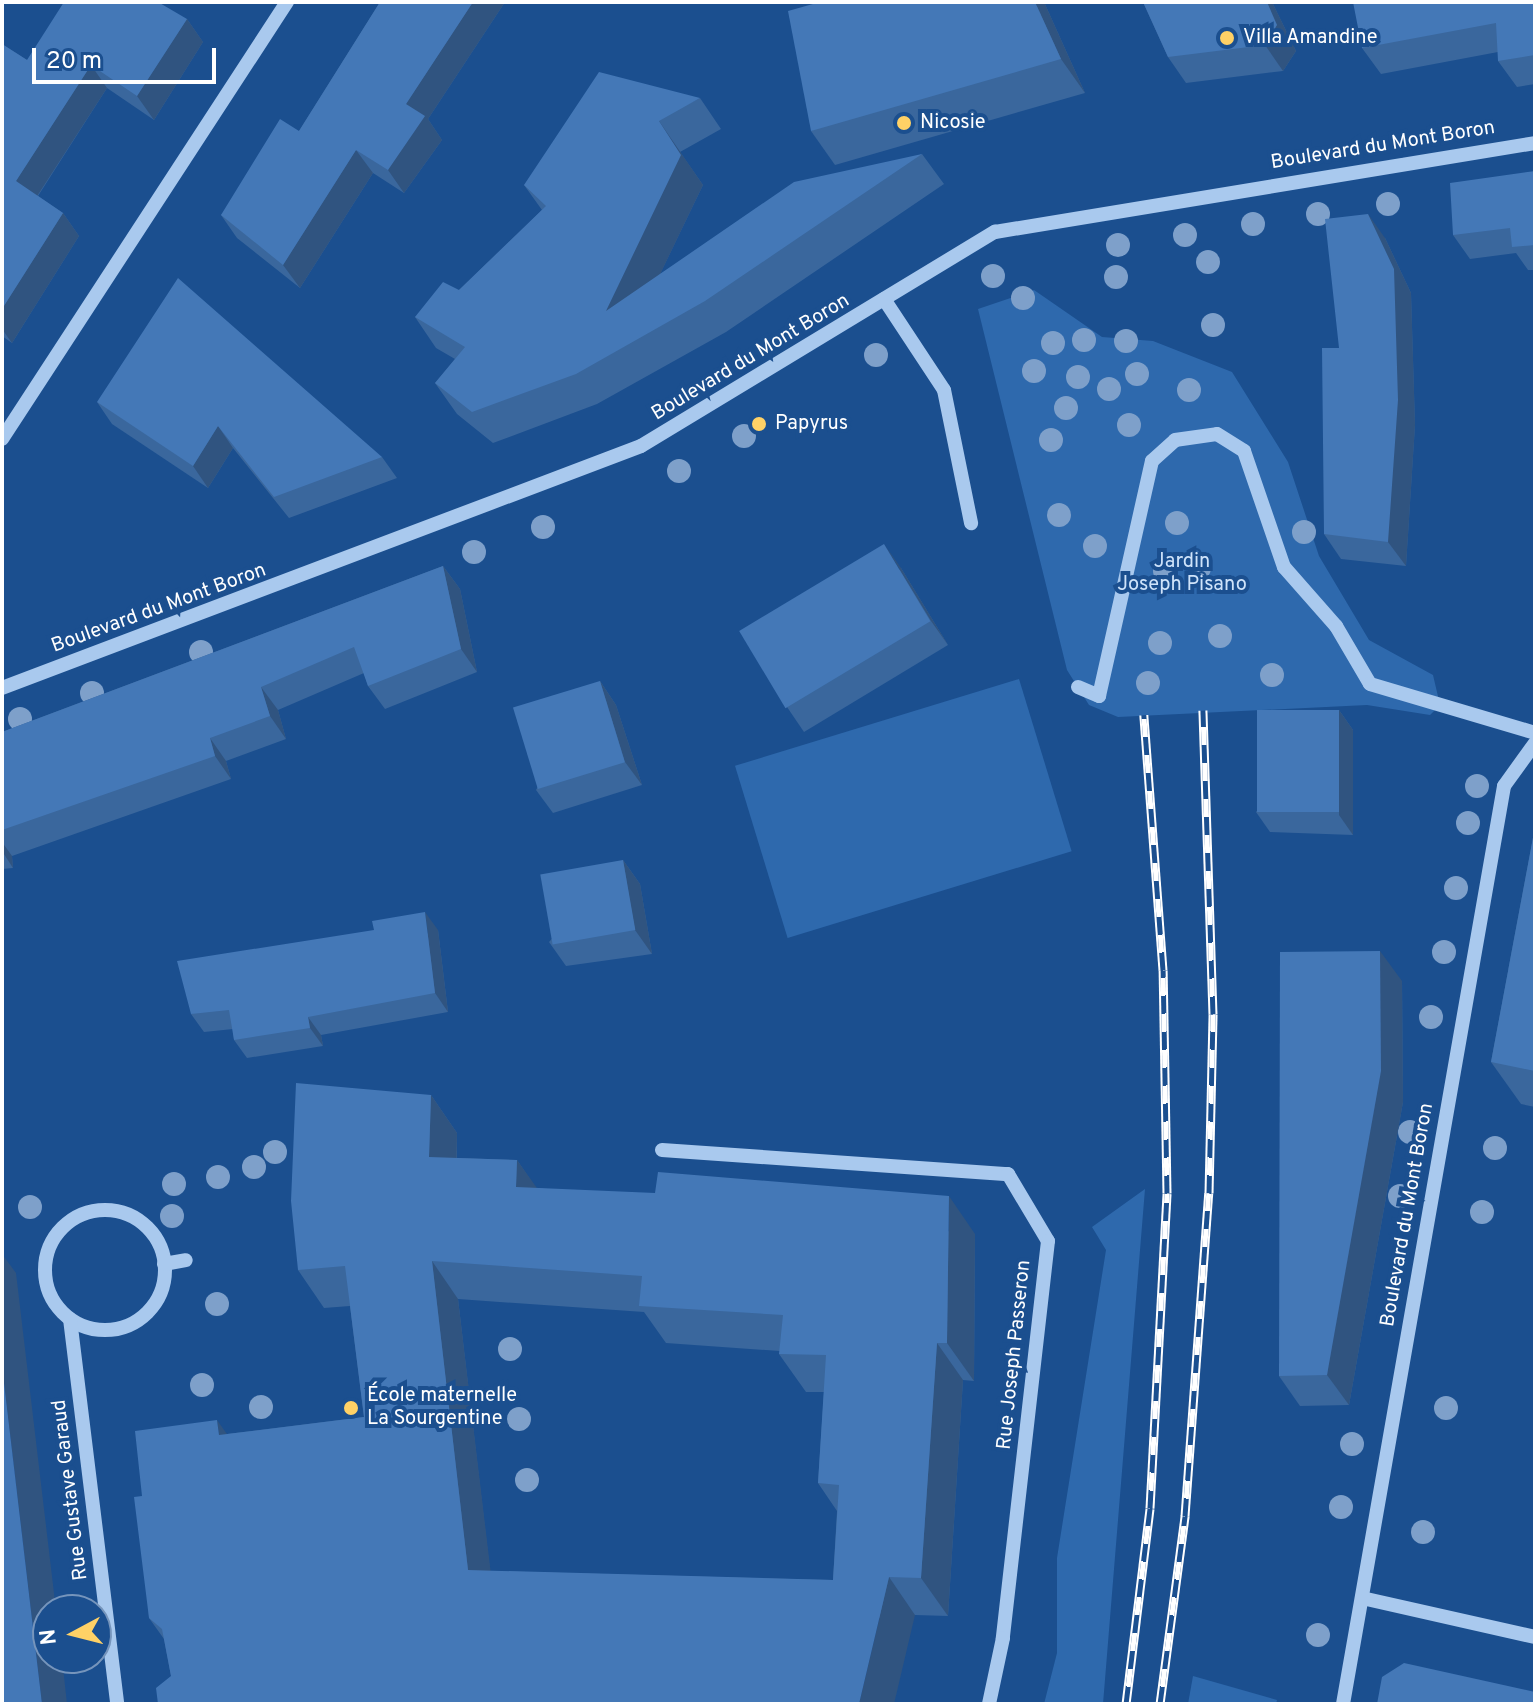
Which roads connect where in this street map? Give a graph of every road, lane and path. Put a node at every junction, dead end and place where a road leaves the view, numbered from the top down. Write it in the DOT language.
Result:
graph roads {
  1 [pos="287,2"];
  2 [pos="1535,143"];
  3 [pos="884,299"];
  4 [pos="2,439"];
  5 [pos="971,523"];
  6 [pos="1078,687"];
  7 [pos="2,688"];
  8 [pos="1535,733"];
  9 [pos="1535,743"];
  10 [pos="662,1150"];
  11 [pos="186,1260"];
  12 [pos="164,1264"];
  13 [pos="70,1319"];
  14 [pos="1362,1598"];
  15 [pos="1535,1637"];
  16 [pos="117,1704"];
  17 [pos="989,1704"];
  18 [pos="1343,1704"];
  1 -- 4 [label="street"];
  2 -- 3 [label="street, Boulevard du Mont Boron"];
  3 -- 5 [label="street"];
  3 -- 7 [label="street, Boulevard du Mont Boron"];
  6 -- 8 [label="street"];
  9 -- 14 [label="street, Boulevard du Mont Boron"];
  10 -- 17 [label="street, Rue Joseph Passeron"];
  11 -- 12 [label="street"];
  12 -- 13 [label="street"];
  12 -- 13 [label="street, Rue Gustave Garaud"];
  13 -- 16 [label="street, Rue Gustave Garaud"];
  14 -- 15 [label="street"];
  14 -- 18 [label="street, Boulevard du Mont Boron"];
}
